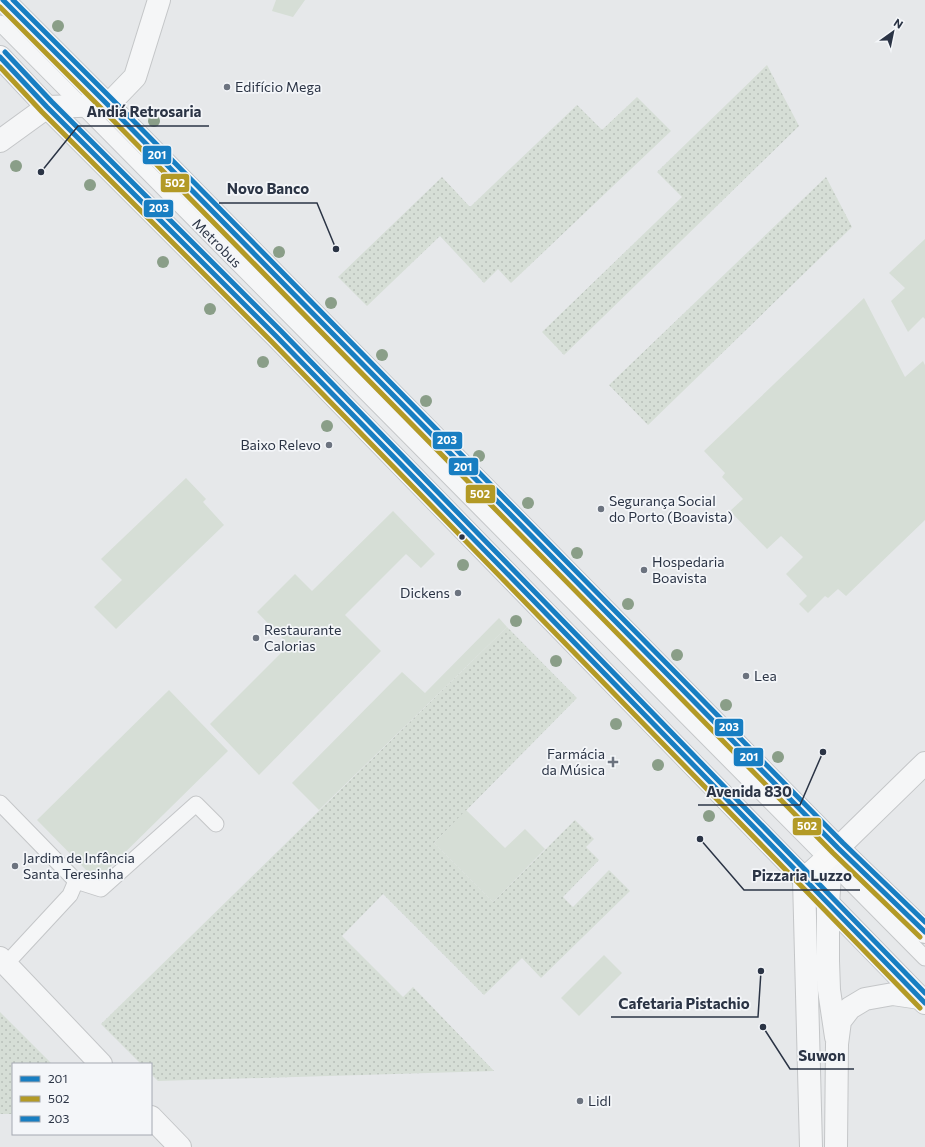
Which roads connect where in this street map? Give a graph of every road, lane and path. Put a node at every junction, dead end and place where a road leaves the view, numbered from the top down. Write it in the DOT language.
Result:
graph roads {
  1 [pos="3,0"];
  2 [pos="159,0"];
  3 [pos="0,23"];
  4 [pos="0,57"];
  5 [pos="108,105"];
  6 [pos="82,106"];
  7 [pos="47,107"];
  8 [pos="0,141"];
  9 [pos="925,763"];
  10 [pos="0,802"];
  11 [pos="216,824"];
  12 [pos="832,857"];
  13 [pos="804,879"];
  14 [pos="76,881"];
  15 [pos="828,904"];
  16 [pos="925,932"];
  17 [pos="925,958"];
  18 [pos="3,961"];
  19 [pos="923,1001"];
  20 [pos="837,1044"];
  21 [pos="100,1063"];
  22 [pos="152,1118"];
  23 [pos="180,1147"];
  24 [pos="811,1147"];
  25 [pos="836,1147"];
  1 -- 5 [label="main road"];
  2 -- 5 [label="street"];
  3 -- 6 [label="lane, Metrobus"];
  4 -- 7 [label="main road"];
  5 -- 6 [label="street"];
  5 -- 12 [label="main road"];
  6 -- 7 [label="street"];
  6 -- 12 [label="lane, Metrobus"];
  7 -- 8 [label="street"];
  7 -- 13 [label="main road"];
  9 -- 12 [label="street"];
  10 -- 14 [label="lane"];
  11 -- 14 [label="lane"];
  12 -- 13 [label="main road"];
  12 -- 15 [label="street"];
  12 -- 16 [label="main road"];
  12 -- 17 [label="lane, Metrobus"];
  13 -- 15 [label="main road"];
  13 -- 24 [label="street"];
  14 -- 18 [label="lane"];
  15 -- 19 [label="main road"];
  15 -- 20 [label="street"];
  18 -- 21 [label="street"];
  19 -- 20 [label="street"];
  20 -- 25 [label="street"];
  22 -- 23 [label="street"];
}
